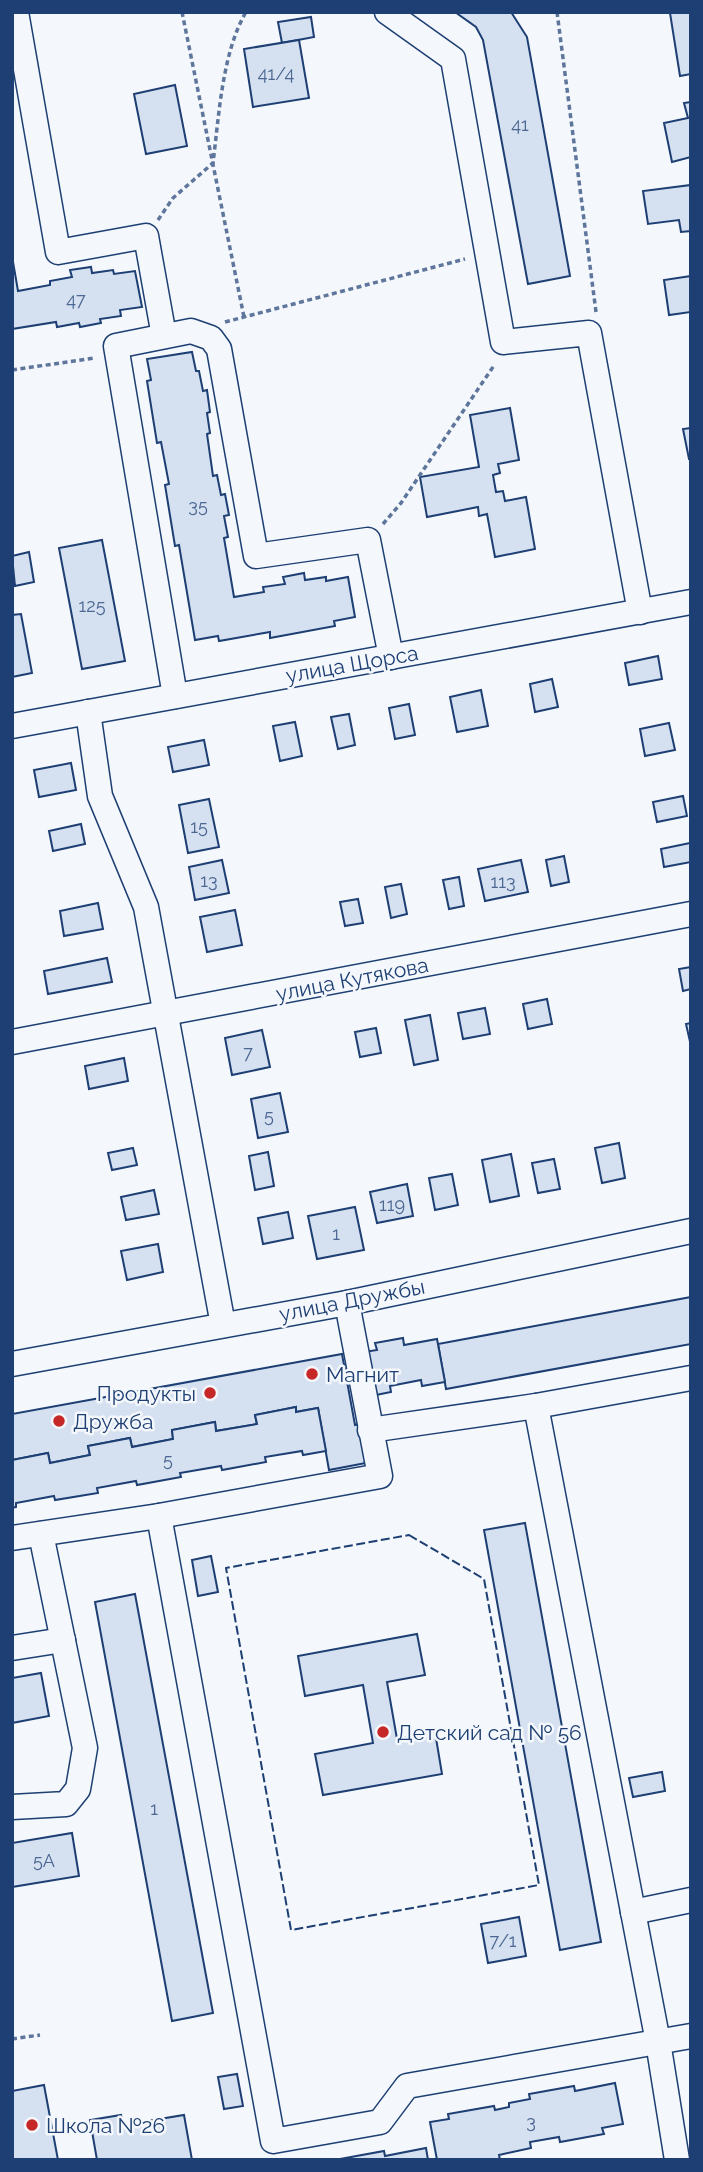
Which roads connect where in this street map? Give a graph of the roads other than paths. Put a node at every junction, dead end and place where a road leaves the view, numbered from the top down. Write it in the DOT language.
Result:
graph roads {
  1 [pos="16,12"];
  2 [pos="387,12"];
  3 [pos="164,336"];
  4 [pos="691,602"];
  5 [pos="640,612"];
  6 [pos="391,657"];
  7 [pos="175,696"];
  8 [pos="88,712"];
  9 [pos="12,726"];
  10 [pos="691,914"];
  11 [pos="166,1014"];
  12 [pos="12,1042"];
  13 [pos="691,1231"];
  14 [pos="347,1303"];
  15 [pos="223,1325"];
  16 [pos="12,1364"];
  17 [pos="691,1378"];
  18 [pos="536,1406"];
  19 [pos="370,1430"];
  20 [pos="159,1516"];
  21 [pos="41,1534"];
  22 [pos="12,1538"];
  23 [pos="63,1640"];
  24 [pos="12,1647"];
  25 [pos="12,1807"];
  26 [pos="691,1900"];
  27 [pos="633,1912"];
  28 [pos="691,2036"];
  29 [pos="658,2042"];
  30 [pos="677,2160"];
  1 -- 3 [label="street"];
  2 -- 5 [label="street"];
  3 -- 6 [label="street"];
  3 -- 7 [label="street"];
  4 -- 5 [label="street, улица Щорса"];
  5 -- 6 [label="street, улица Щорса"];
  6 -- 7 [label="street, улица Щорса"];
  7 -- 8 [label="street, улица Щорса"];
  8 -- 9 [label="street, улица Щорса"];
  8 -- 11 [label="street"];
  10 -- 11 [label="street, улица Кутякова"];
  11 -- 12 [label="street, улица Кутякова"];
  11 -- 15 [label="street"];
  13 -- 14 [label="street, улица Дружбы"];
  14 -- 15 [label="street, улица Дружбы"];
  14 -- 19 [label="street"];
  15 -- 16 [label="street, улица Дружбы"];
  17 -- 18 [label="street"];
  18 -- 19 [label="street"];
  18 -- 27 [label="street"];
  19 -- 20 [label="street"];
  20 -- 21 [label="street"];
  20 -- 29 [label="street"];
  21 -- 22 [label="street"];
  21 -- 23 [label="street"];
  23 -- 24 [label="street"];
  23 -- 25 [label="street"];
  26 -- 27 [label="street"];
  27 -- 29 [label="street"];
  28 -- 29 [label="street"];
  29 -- 30 [label="street"];
}
